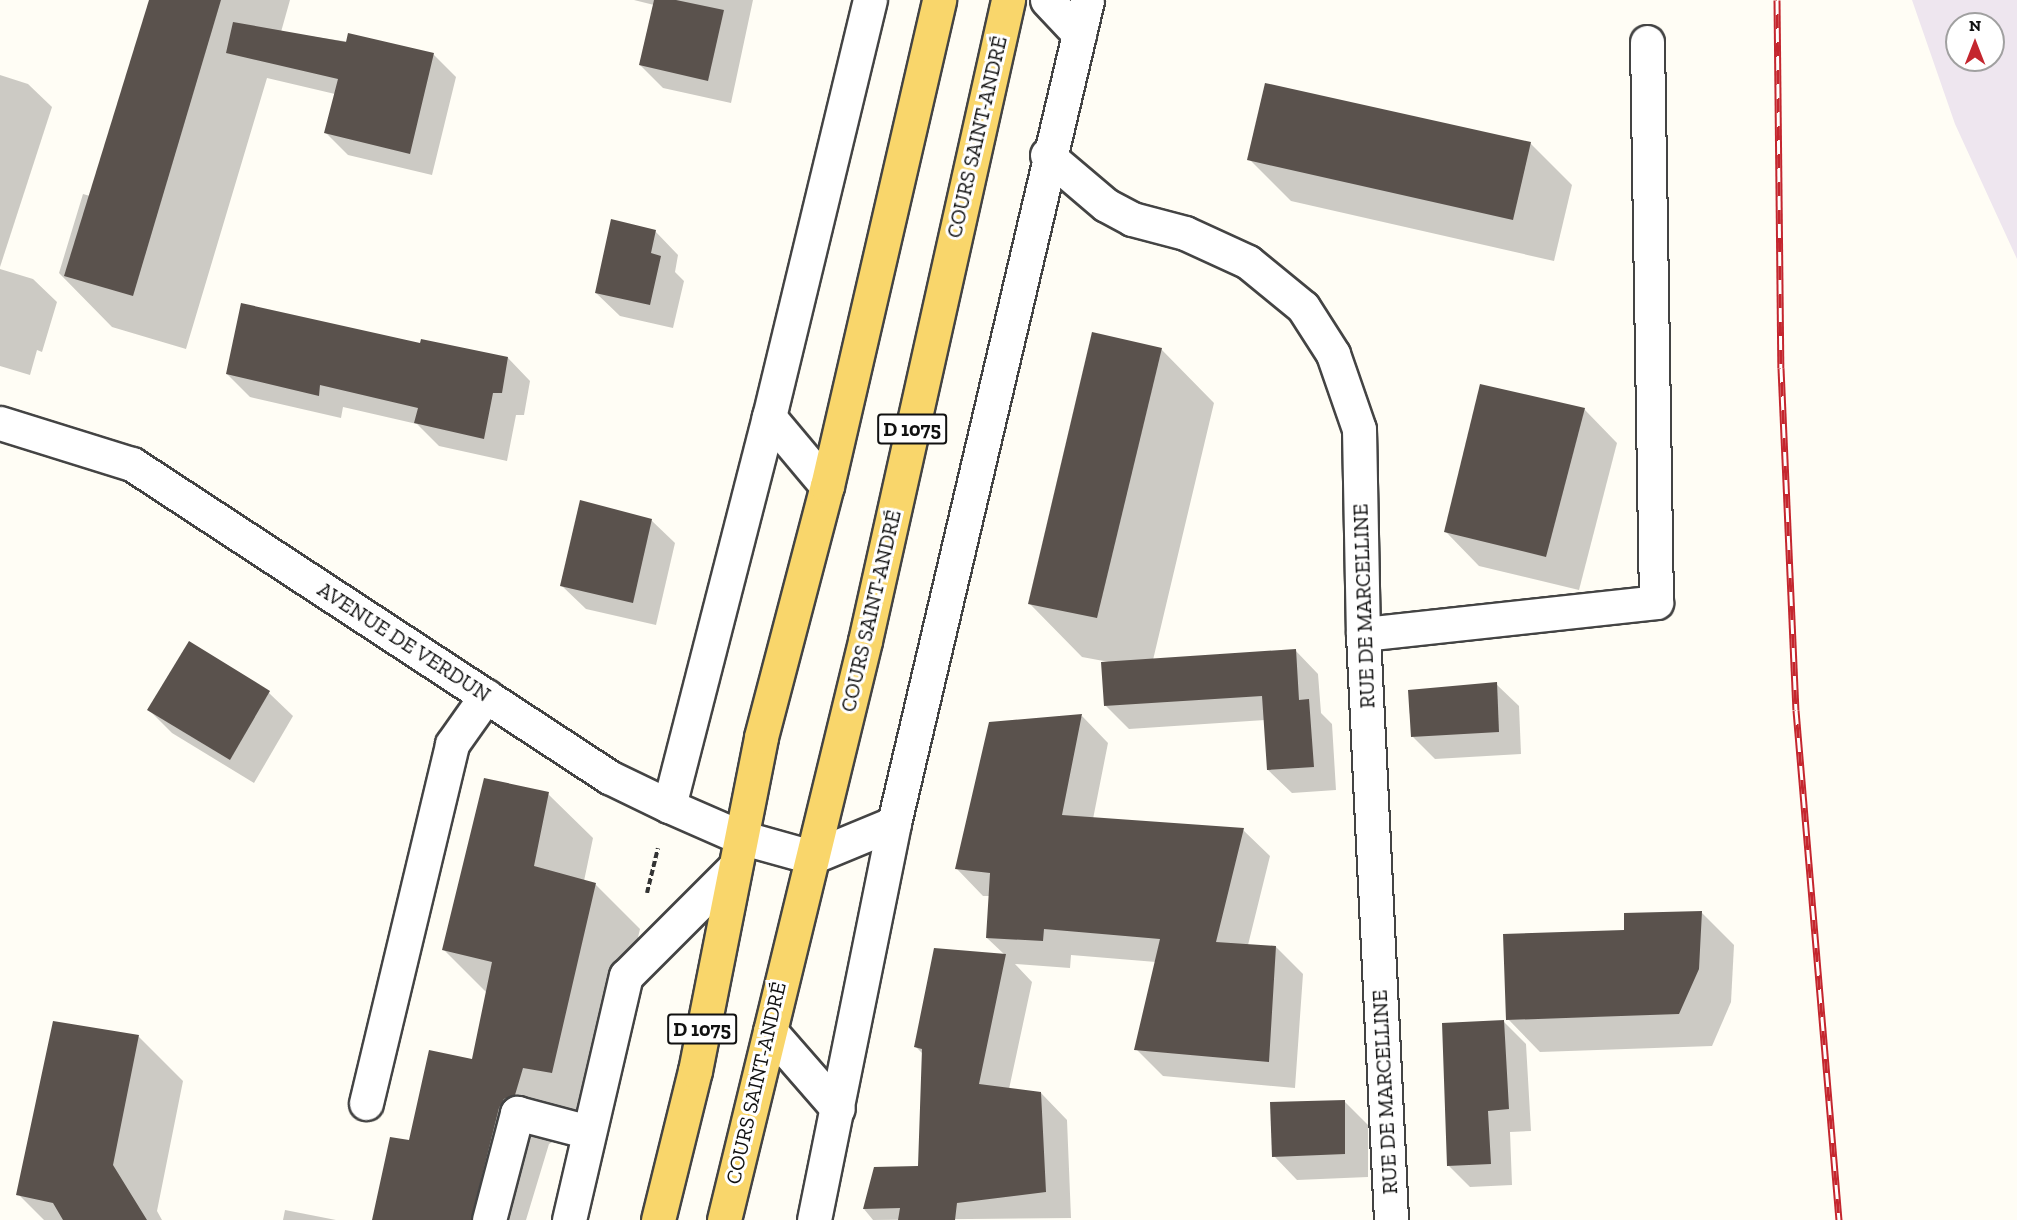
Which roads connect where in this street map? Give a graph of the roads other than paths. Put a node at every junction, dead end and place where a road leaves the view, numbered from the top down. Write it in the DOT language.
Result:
graph roads {
  1 [pos="870,0"];
  2 [pos="939,0"];
  3 [pos="1008,0"];
  4 [pos="1047,0"];
  5 [pos="1087,0"];
  6 [pos="1079,34"];
  7 [pos="1647,42"];
  8 [pos="1047,155"];
  9 [pos="769,417"];
  10 [pos="0,423"];
  11 [pos="827,486"];
  12 [pos="1364,634"];
  13 [pos="486,696"];
  14 [pos="669,806"];
  15 [pos="894,824"];
  16 [pos="740,837"];
  17 [pos="812,857"];
  18 [pos="733,868"];
  19 [pos="770,1031"];
  20 [pos="366,1103"];
  21 [pos="838,1109"];
  22 [pos="590,1132"];
  23 [pos="489,1220"];
  24 [pos="569,1220"];
  25 [pos="658,1220"];
  26 [pos="724,1220"];
  27 [pos="814,1220"];
  28 [pos="1391,1220"];
  1 -- 9 [label="street"];
  2 -- 11 [label="main road, D 1075"];
  3 -- 17 [label="main road, COURS SAINT-ANDRÉ / D 1075"];
  4 -- 6 [label="street"];
  5 -- 6 [label="street"];
  6 -- 8 [label="street"];
  7 -- 12 [label="street"];
  8 -- 12 [label="street, RUE DE MARCELLINE"];
  8 -- 15 [label="street"];
  9 -- 11 [label="street"];
  9 -- 14 [label="street"];
  10 -- 13 [label="street, AVENUE DE VERDUN"];
  11 -- 16 [label="main road, D 1075"];
  12 -- 28 [label="street, RUE DE MARCELLINE"];
  13 -- 14 [label="street, AVENUE DE VERDUN"];
  13 -- 20 [label="street"];
  14 -- 16 [label="street, AVENUE DE VERDUN"];
  15 -- 17 [label="street"];
  15 -- 21 [label="street"];
  16 -- 17 [label="street, AVENUE DE VERDUN"];
  16 -- 18 [label="main road, D 1075"];
  17 -- 19 [label="main road, COURS SAINT-ANDRÉ / D 1075"];
  18 -- 22 [label="street"];
  18 -- 25 [label="main road, D 1075"];
  19 -- 21 [label="street"];
  19 -- 26 [label="main road, COURS SAINT-ANDRÉ / D 1075"];
  21 -- 27 [label="street"];
  22 -- 23 [label="street"];
  22 -- 24 [label="street"];
}
